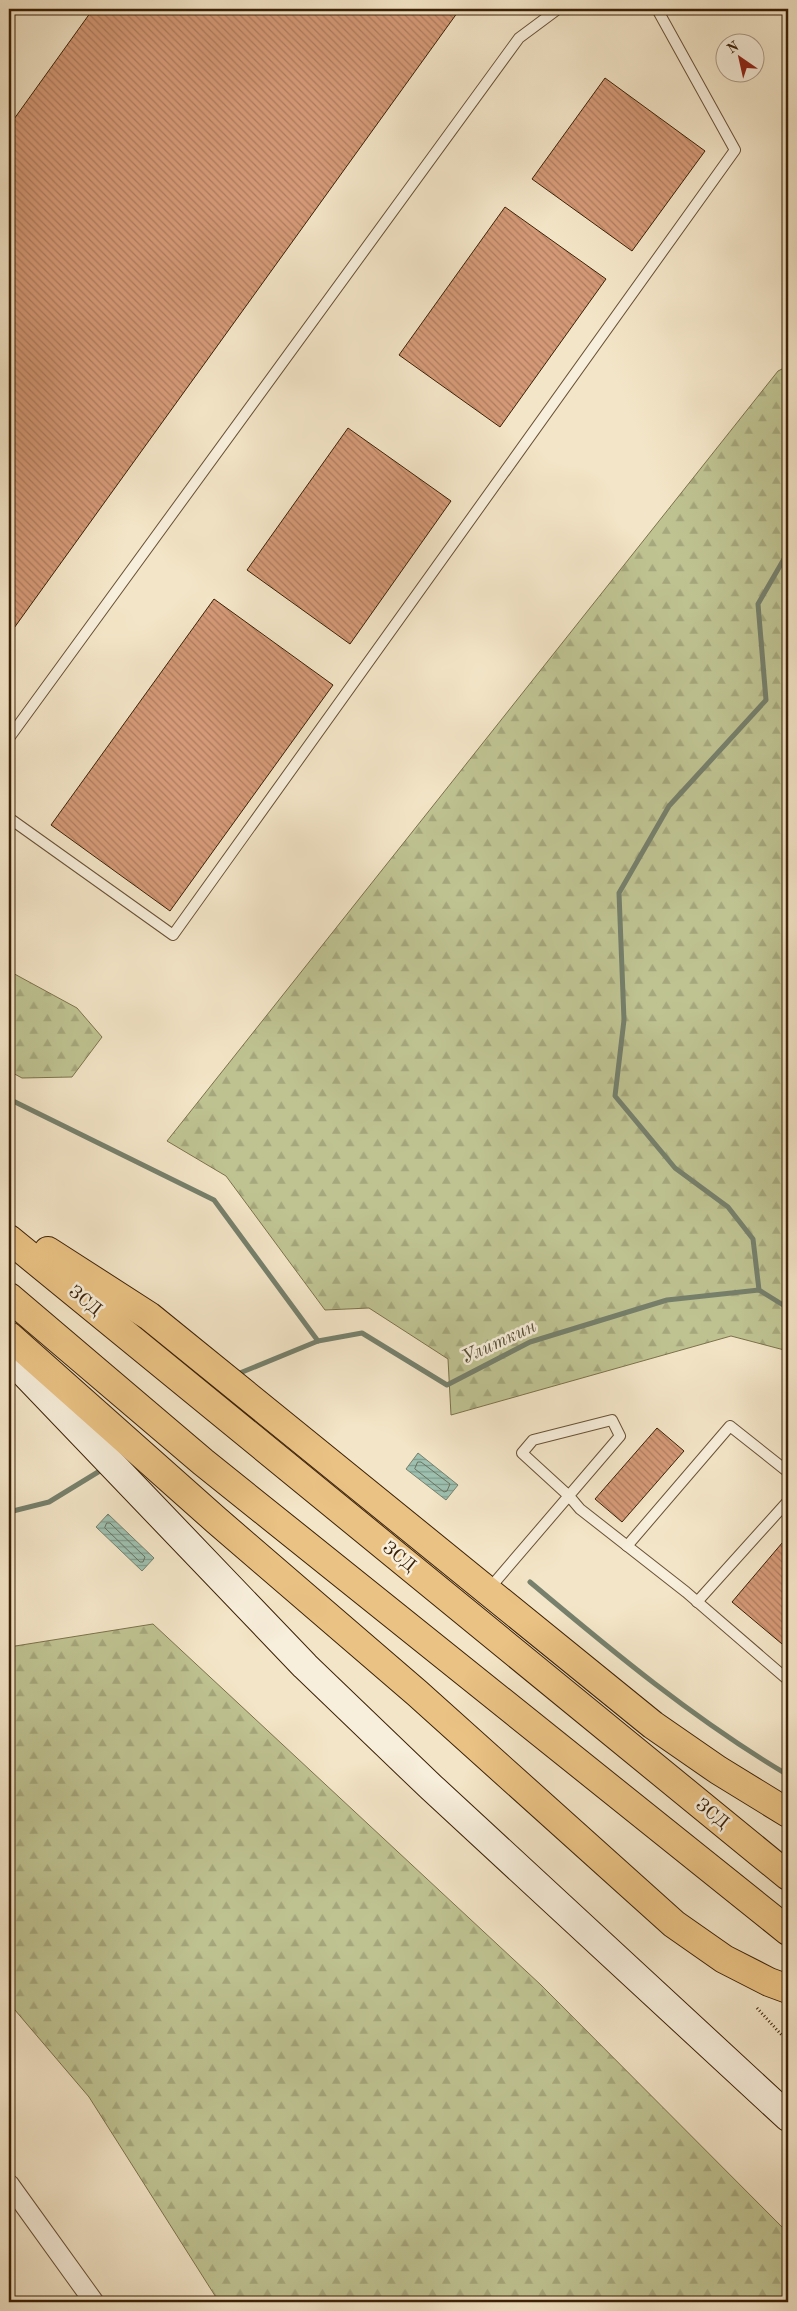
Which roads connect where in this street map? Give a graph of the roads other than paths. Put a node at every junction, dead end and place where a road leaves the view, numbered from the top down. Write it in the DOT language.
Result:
graph roads {
  1 [pos="558,9"];
  2 [pos="657,9"];
  3 [pos="9,738"];
  4 [pos="9,818"];
  5 [pos="9,1226"];
  6 [pos="9,1239"];
  7 [pos="9,1297"];
  8 [pos="9,1336"];
  9 [pos="9,1357"];
  10 [pos="788,1472"];
  11 [pos="569,1496"];
  12 [pos="788,1501"];
  13 [pos="627,1546"];
  14 [pos="488,1591"];
  15 [pos="697,1602"];
  16 [pos="788,1680"];
  17 [pos="788,1813"];
  18 [pos="788,1876"];
  19 [pos="788,1931"];
  20 [pos="788,1989"];
  21 [pos="788,2117"];
  22 [pos="9,2184"];
  23 [pos="94,2302"];
  1 -- 3 [label="lane"];
  2 -- 4 [label="lane"];
  5 -- 14 [label="highway"];
  6 -- 18 [label="highway, ЗСД"];
  7 -- 19 [label="highway"];
  8 -- 20 [label="highway"];
  9 -- 21 [label="main road"];
  10 -- 13 [label="lane"];
  11 -- 11 [label="lane"];
  11 -- 13 [label="lane"];
  11 -- 14 [label="lane"];
  12 -- 15 [label="lane"];
  13 -- 15 [label="lane"];
  14 -- 17 [label="highway"];
  15 -- 16 [label="lane"];
  22 -- 23 [label="street"];
}
